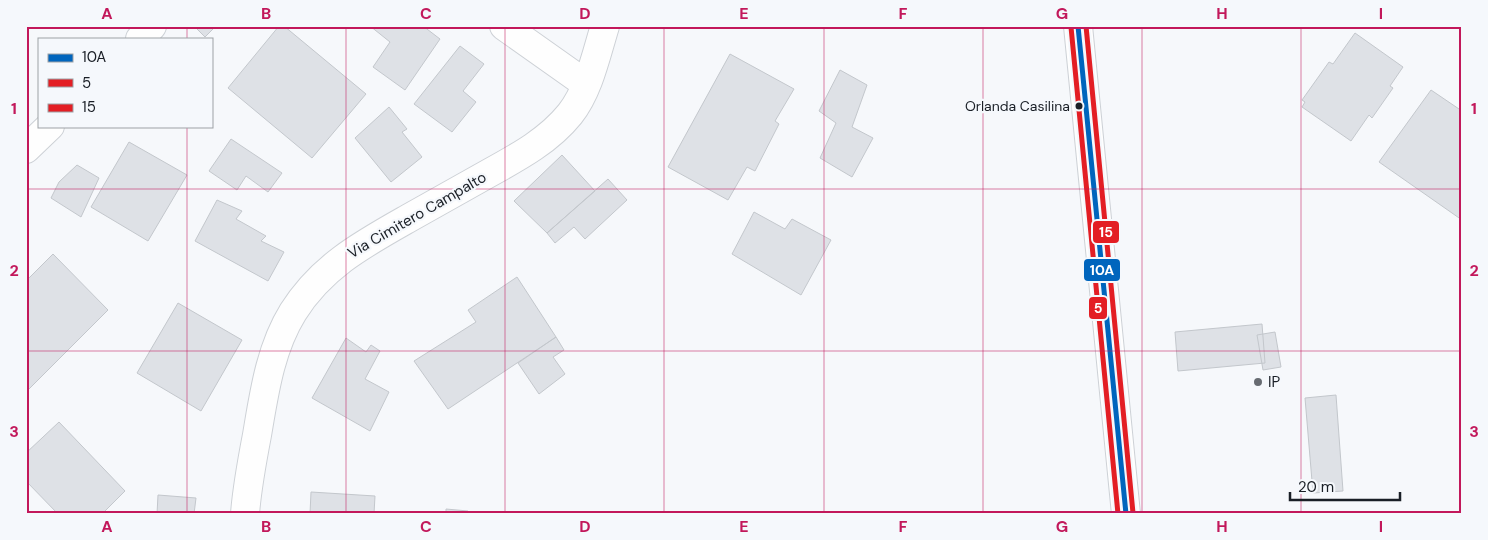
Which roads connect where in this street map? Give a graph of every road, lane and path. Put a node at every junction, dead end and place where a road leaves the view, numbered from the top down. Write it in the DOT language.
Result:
graph roads {
  1 [pos="152,26"];
  2 [pos="504,26"];
  3 [pos="605,26"];
  4 [pos="1078,26"];
  5 [pos="141,38"];
  6 [pos="586,84"];
  7 [pos="48,128"];
  8 [pos="26,149"];
  9 [pos="245,514"];
  10 [pos="1126,514"];
  1 -- 5 [label="street"];
  2 -- 6 [label="street"];
  3 -- 6 [label="street, Via Cimitero Campalto"];
  4 -- 10 [label="street"];
  6 -- 9 [label="street, Via Cimitero Campalto"];
  7 -- 8 [label="street"];
}
